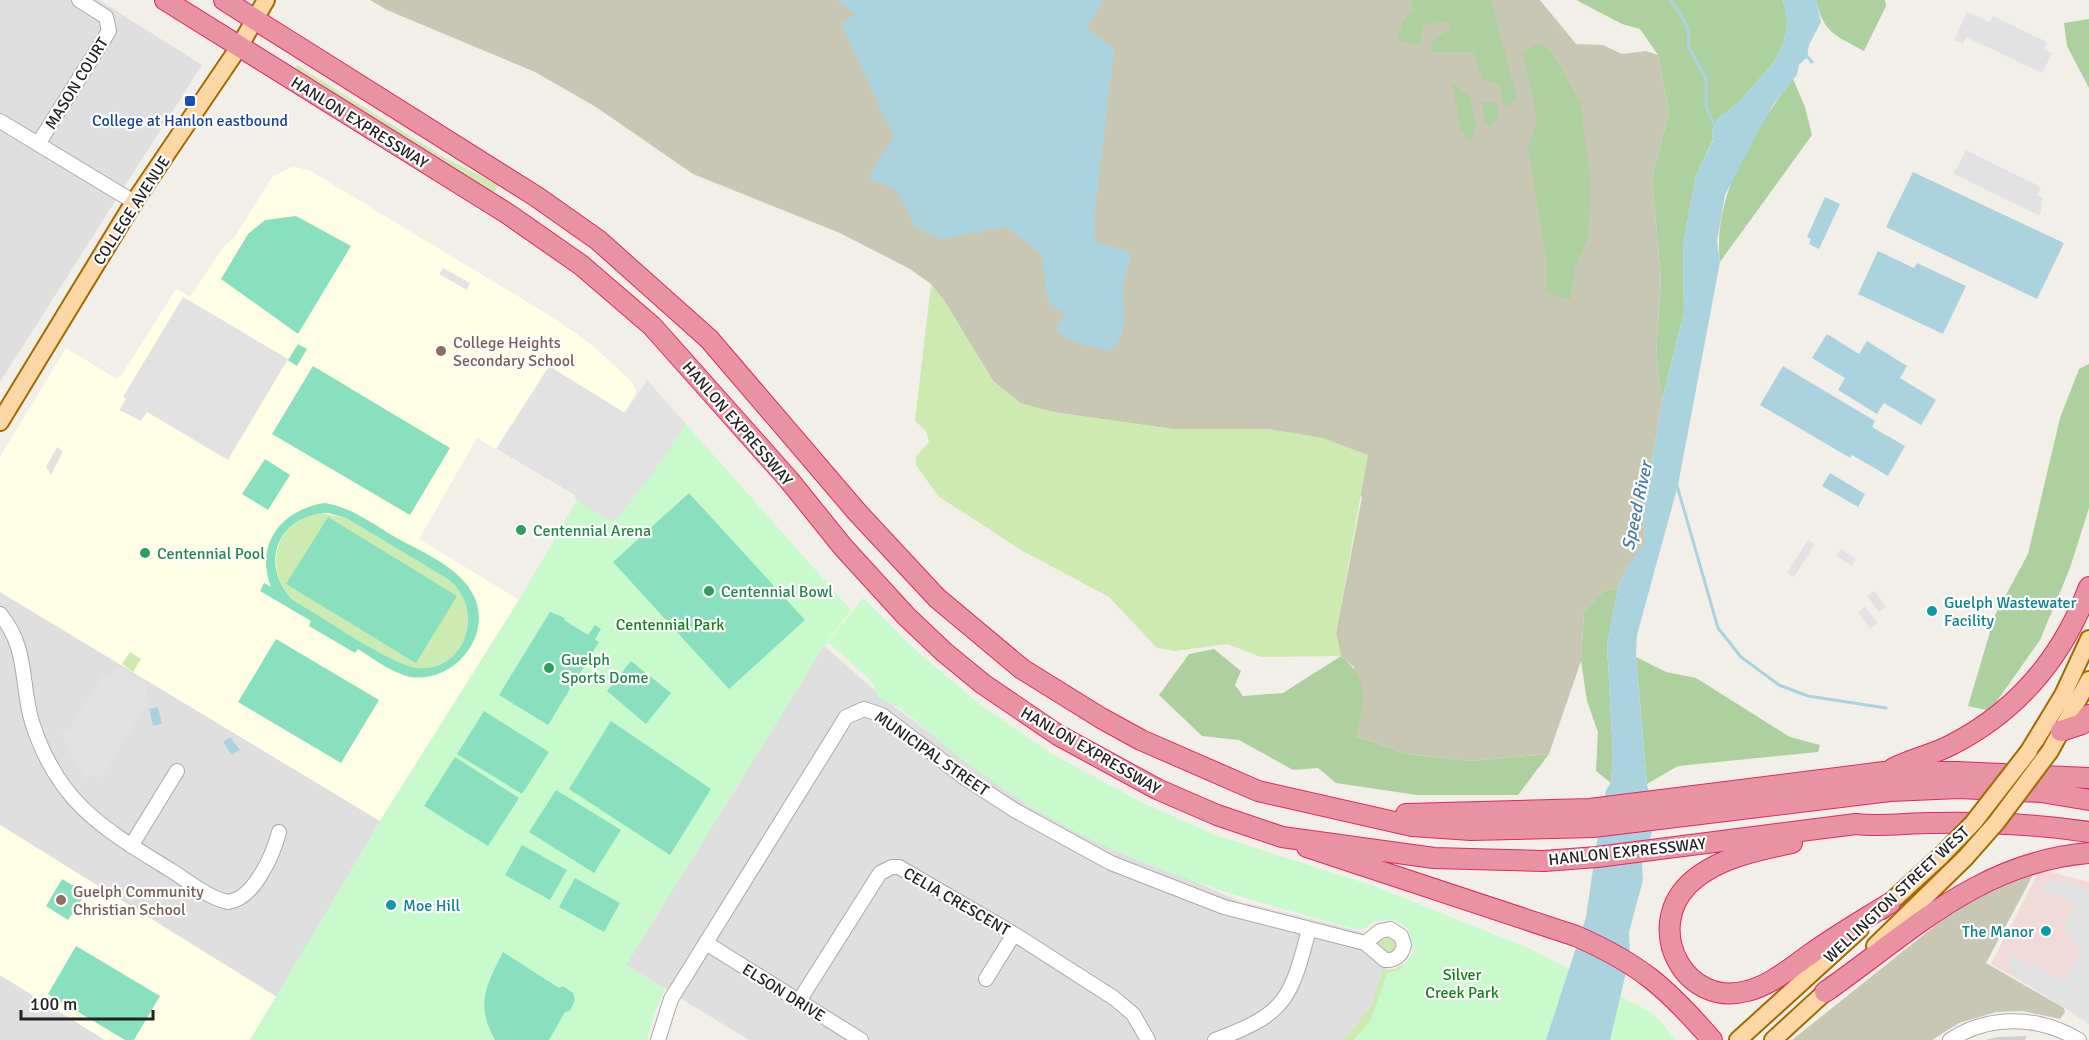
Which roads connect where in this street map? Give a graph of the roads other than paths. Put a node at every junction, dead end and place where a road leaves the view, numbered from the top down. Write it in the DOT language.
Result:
graph roads {
  1 [pos="79,0"];
  2 [pos="165,0"];
  3 [pos="224,0"];
  4 [pos="266,0"];
  5 [pos="254,19"];
  6 [pos="239,47"];
  7 [pos="0,121"];
  8 [pos="38,144"];
  9 [pos="134,202"];
  10 [pos="0,422"];
  11 [pos="2089,587"];
  12 [pos="0,614"];
  13 [pos="2089,639"];
  14 [pos="2089,680"];
  15 [pos="2089,715"];
  16 [pos="2061,731"];
  17 [pos="177,771"];
  18 [pos="1884,772"];
  19 [pos="2089,778"];
  20 [pos="2089,800"];
  21 [pos="1547,820"];
  22 [pos="1877,826"];
  23 [pos="279,832"];
  24 [pos="2089,832"];
  25 [pos="1282,837"];
  26 [pos="131,846"];
  27 [pos="2089,853"];
  28 [pos="1890,903"];
  29 [pos="1309,929"];
  30 [pos="1014,934"];
  31 [pos="706,943"];
  32 [pos="1365,943"];
  33 [pos="986,979"];
  34 [pos="1825,992"];
  35 [pos="799,1001"];
  36 [pos="658,1040"];
  37 [pos="861,1040"];
  38 [pos="1148,1040"];
  39 [pos="1215,1040"];
  40 [pos="1712,1040"];
  41 [pos="1738,1040"];
  42 [pos="1773,1040"];
  43 [pos="1950,1040"];
  44 [pos="2079,1040"];
  1 -- 8 [label="street, MASON COURT"];
  2 -- 6 [label="highway, HANLON EXPRESSWAY"];
  3 -- 5 [label="highway, HANLON EXPRESSWAY"];
  4 -- 5 [label="main road, COLLEGE AVENUE"];
  5 -- 6 [label="main road, COLLEGE AVENUE"];
  5 -- 21 [label="highway, HANLON EXPRESSWAY"];
  6 -- 9 [label="main road, COLLEGE AVENUE"];
  6 -- 25 [label="highway, HANLON EXPRESSWAY"];
  7 -- 8 [label="street"];
  8 -- 9 [label="street"];
  9 -- 10 [label="main road, COLLEGE AVENUE"];
  11 -- 18 [label="highway"];
  12 -- 26 [label="street"];
  13 -- 28 [label="main road, WELLINGTON STREET WEST, bridge"];
  14 -- 16 [label="main road, WELLINGTON STREET WEST"];
  15 -- 16 [label="highway"];
  16 -- 34 [label="main road, WELLINGTON STREET WEST, bridge"];
  17 -- 26 [label="street"];
  18 -- 19 [label="highway"];
  18 -- 21 [label="highway"];
  20 -- 21 [label="highway, HANLON EXPRESSWAY"];
  22 -- 24 [label="highway, HANLON EXPRESSWAY"];
  22 -- 25 [label="highway, HANLON EXPRESSWAY"];
  22 -- 28 [label="highway"];
  23 -- 26 [label="street"];
  25 -- 40 [label="highway"];
  27 -- 34 [label="highway"];
  28 -- 41 [label="main road, WELLINGTON STREET WEST"];
  29 -- 31 [label="street, MUNICIPAL STREET"];
  29 -- 32 [label="street, MUNICIPAL STREET"];
  29 -- 39 [label="street"];
  30 -- 33 [label="street"];
  30 -- 35 [label="street, CELIA CRESCENT"];
  30 -- 38 [label="street, CELIA CRESCENT"];
  31 -- 35 [label="street, ELSON DRIVE"];
  31 -- 36 [label="street, MUNICIPAL STREET"];
  34 -- 42 [label="main road, WELLINGTON STREET WEST"];
  35 -- 37 [label="street, ELSON DRIVE"];
  43 -- 44 [label="street"];
}
